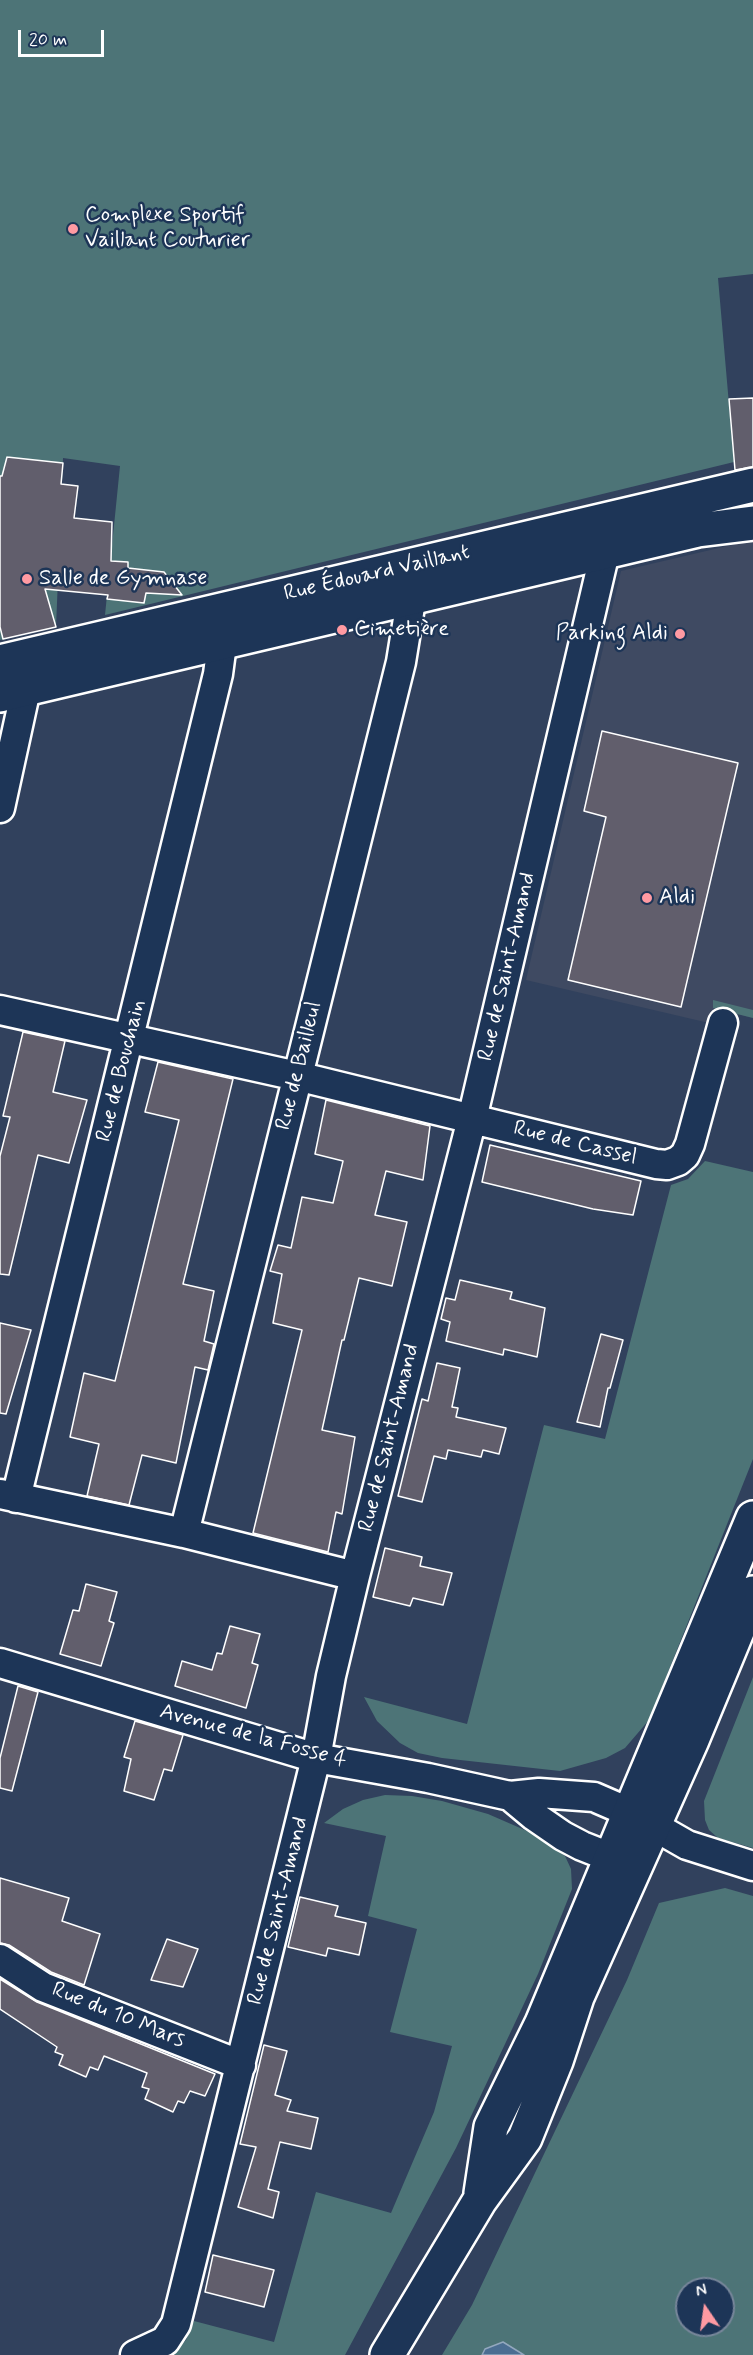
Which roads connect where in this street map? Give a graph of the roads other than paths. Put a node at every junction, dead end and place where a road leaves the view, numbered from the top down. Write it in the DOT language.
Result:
graph roads {
  1 [pos="753,485"];
  2 [pos="753,523"];
  3 [pos="605,552"];
  4 [pos="417,565"];
  5 [pos="412,598"];
  6 [pos="222,644"];
  7 [pos="0,662"];
  8 [pos="13,692"];
  9 [pos="0,808"];
  10 [pos="0,1010"];
  11 [pos="723,1023"];
  12 [pos="130,1038"];
  13 [pos="297,1076"];
  14 [pos="472,1119"];
  15 [pos="8,1496"];
  16 [pos="753,1518"];
  17 [pos="184,1533"];
  18 [pos="355,1576"];
  19 [pos="753,1593"];
  20 [pos="0,1663"];
  21 [pos="316,1758"];
  22 [pos="510,1796"];
  23 [pos="643,1820"];
  24 [pos="623,1863"];
  25 [pos="753,1866"];
  26 [pos="0,1959"];
  27 [pos="241,2065"];
  28 [pos="135,2355"];
  29 [pos="387,2355"];
  1 -- 4 [label="main road, Rue Édouard Vaillant"];
  2 -- 3 [label="main road, Rue Édouard Vaillant"];
  3 -- 5 [label="main road, Rue Édouard Vaillant"];
  3 -- 14 [label="street, Rue de Saint-Amand"];
  4 -- 5 [label="street, Rue de Bailleul"];
  4 -- 7 [label="main road, Rue Édouard Vaillant"];
  5 -- 6 [label="main road, Rue Édouard Vaillant"];
  5 -- 13 [label="street, Rue de Bailleul"];
  6 -- 8 [label="main road, Rue Édouard Vaillant"];
  6 -- 12 [label="street, Rue de Bouchain"];
  8 -- 9 [label="street"];
  10 -- 12 [label="street, Rue de Cassel"];
  11 -- 14 [label="street, Rue de Cassel"];
  12 -- 13 [label="street, Rue de Cassel"];
  12 -- 15 [label="street, Rue de Bouchain"];
  13 -- 14 [label="street, Rue de Cassel"];
  13 -- 17 [label="street, Rue de Bailleul"];
  14 -- 18 [label="street, Rue de Saint-Amand"];
  15 -- 17 [label="street"];
  16 -- 23 [label="main road"];
  17 -- 18 [label="street"];
  18 -- 21 [label="street, Rue de Saint-Amand"];
  19 -- 23 [label="main road"];
  20 -- 21 [label="street, Avenue de la Fosse 4"];
  21 -- 22 [label="street, Avenue de la Fosse 4"];
  21 -- 27 [label="street, Rue de Saint-Amand"];
  22 -- 23 [label="street, Avenue de la Fosse 4"];
  22 -- 24 [label="street, Avenue de la Fosse 4"];
  23 -- 24 [label="main road"];
  23 -- 25 [label="street, Avenue de la Fosse 4"];
  24 -- 29 [label="main road"];
  26 -- 27 [label="street, Rue du 10 Mars"];
  27 -- 28 [label="street, Rue de Saint-Amand"];
}
